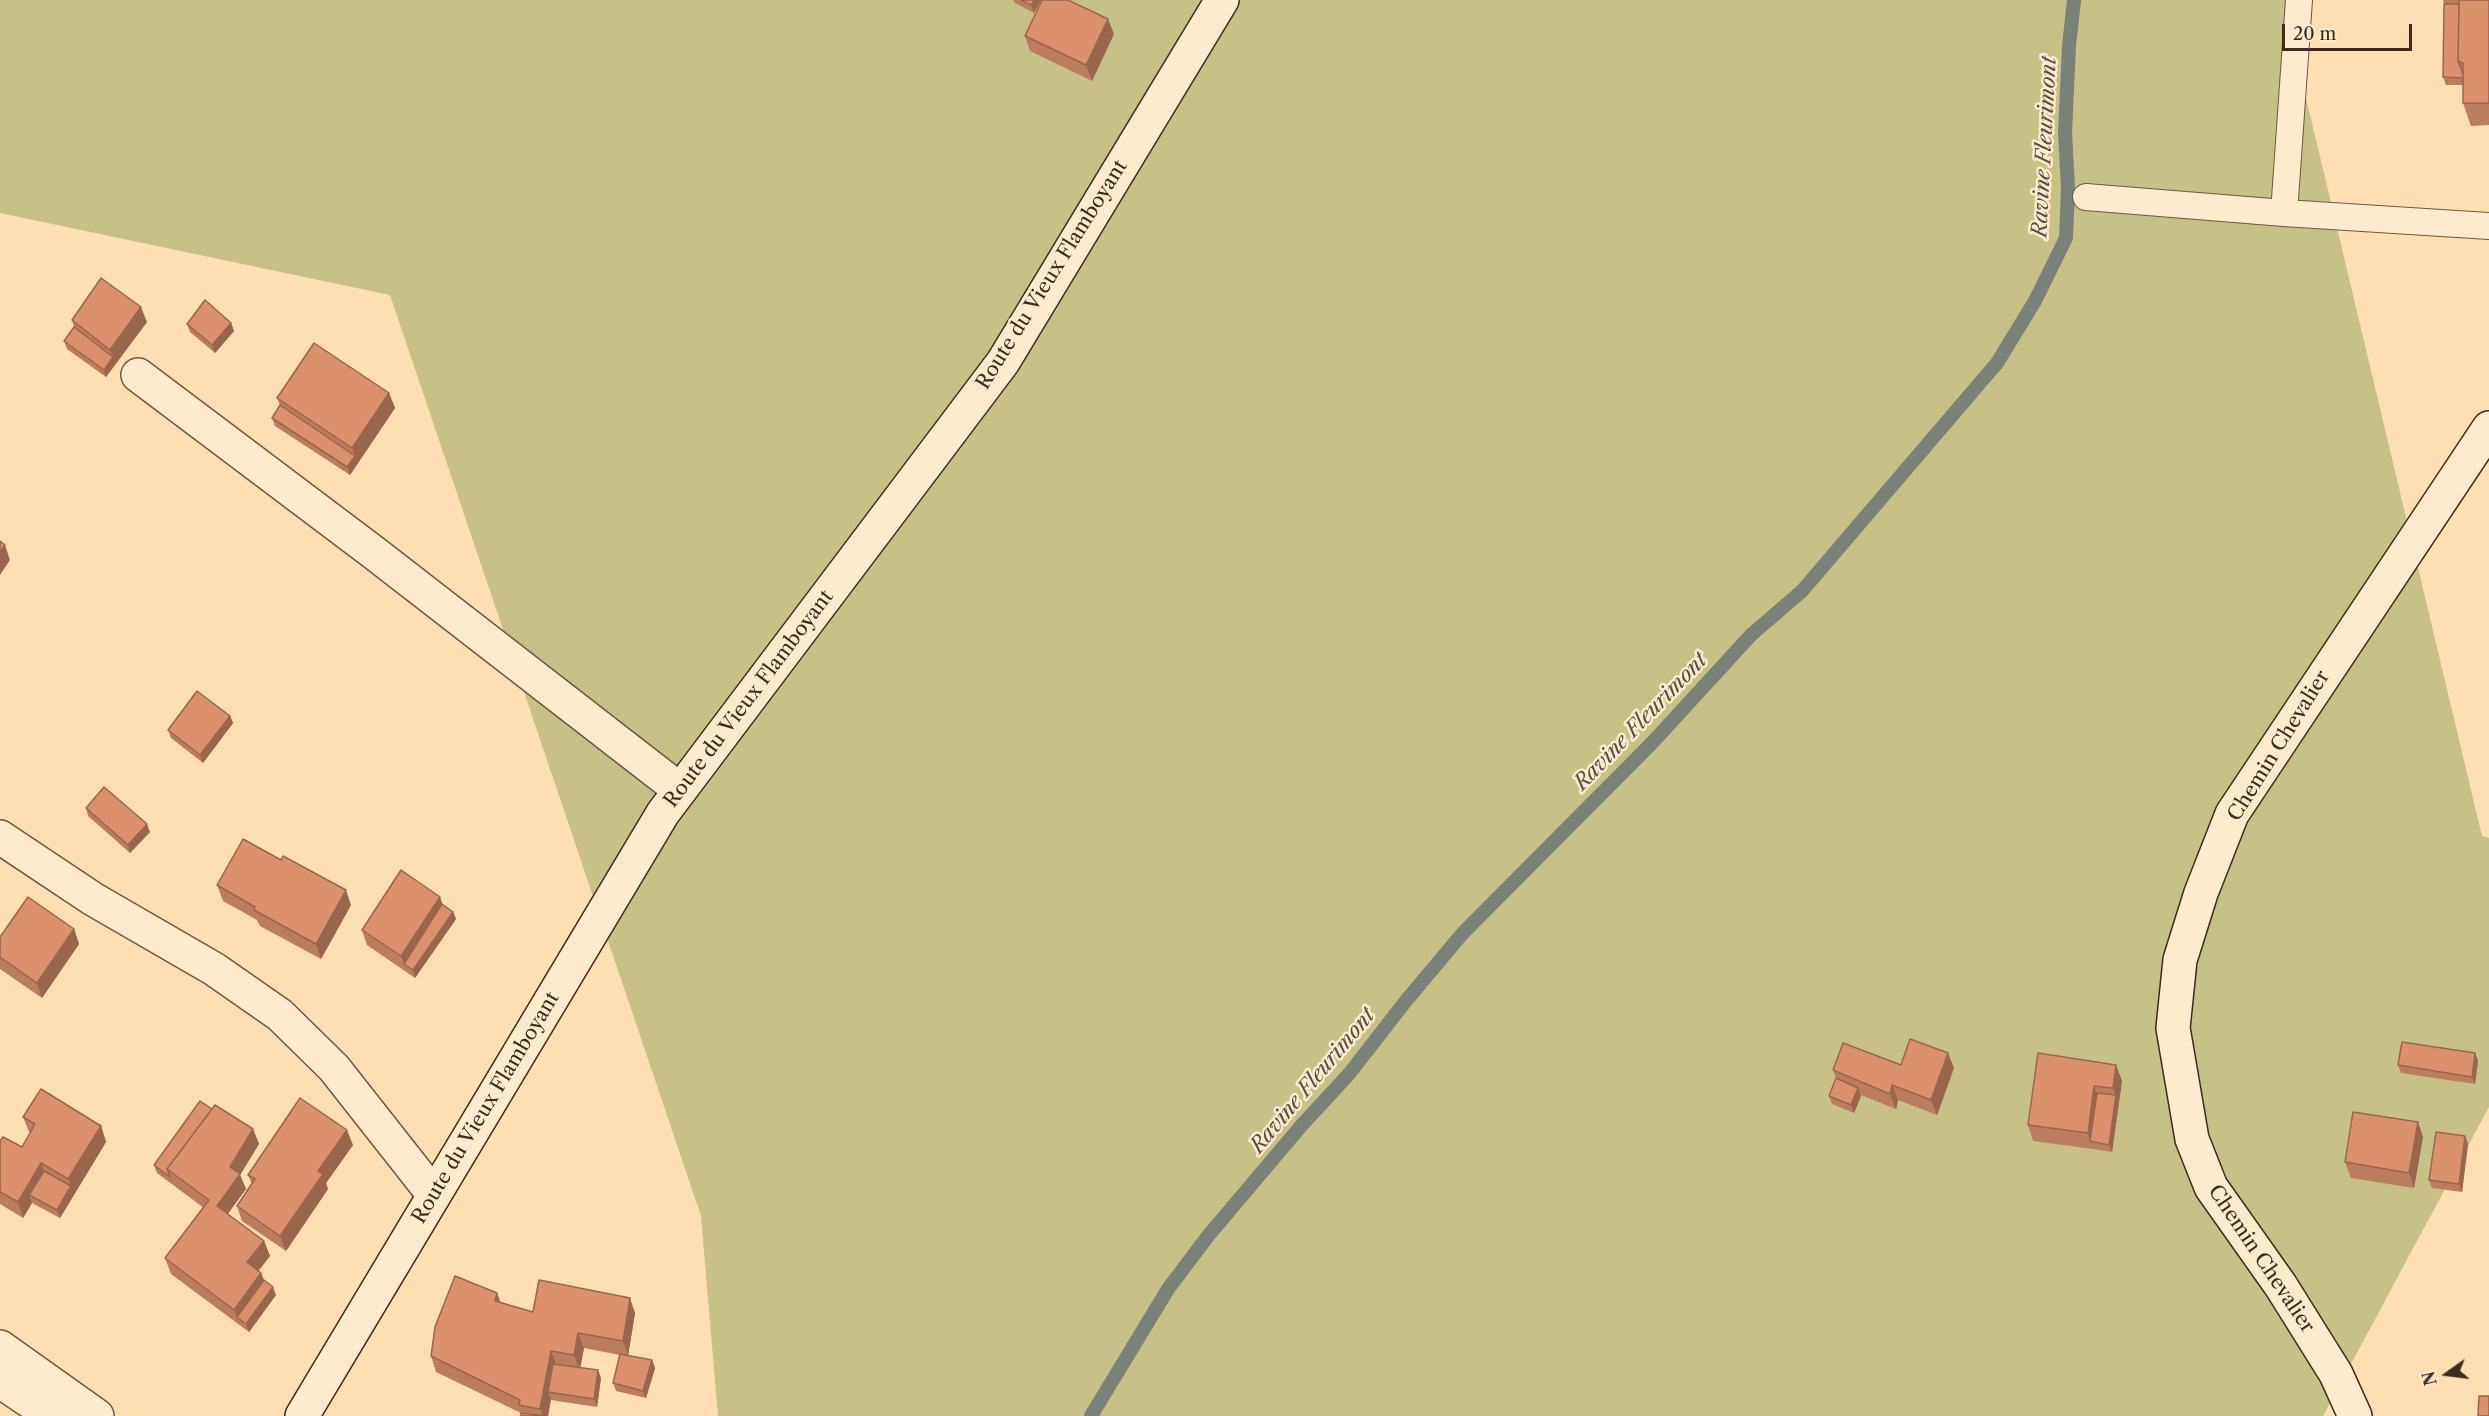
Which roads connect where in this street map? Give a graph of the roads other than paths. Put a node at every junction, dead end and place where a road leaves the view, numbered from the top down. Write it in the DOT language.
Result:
graph roads {
  1 [pos="1222,0"];
  2 [pos="2299,0"];
  3 [pos="2086,197"];
  4 [pos="2284,213"];
  5 [pos="2489,226"];
  6 [pos="138,375"];
  7 [pos="2489,428"];
  8 [pos="680,790"];
  9 [pos="0,837"];
  10 [pos="434,1195"];
  11 [pos="0,1347"];
  12 [pos="0,1381"];
  13 [pos="52,1416"];
  14 [pos="98,1416"];
  15 [pos="302,1416"];
  16 [pos="2355,1416"];
  1 -- 8 [label="street, Route du Vieux Flamboyant"];
  2 -- 4 [label="lane"];
  3 -- 4 [label="lane"];
  4 -- 5 [label="lane"];
  6 -- 8 [label="street"];
  7 -- 16 [label="street, Chemin Chevalier"];
  8 -- 10 [label="street, Route du Vieux Flamboyant"];
  9 -- 10 [label="street"];
  10 -- 15 [label="street, Route du Vieux Flamboyant"];
  11 -- 14 [label="street"];
  12 -- 13 [label="street"];
}
